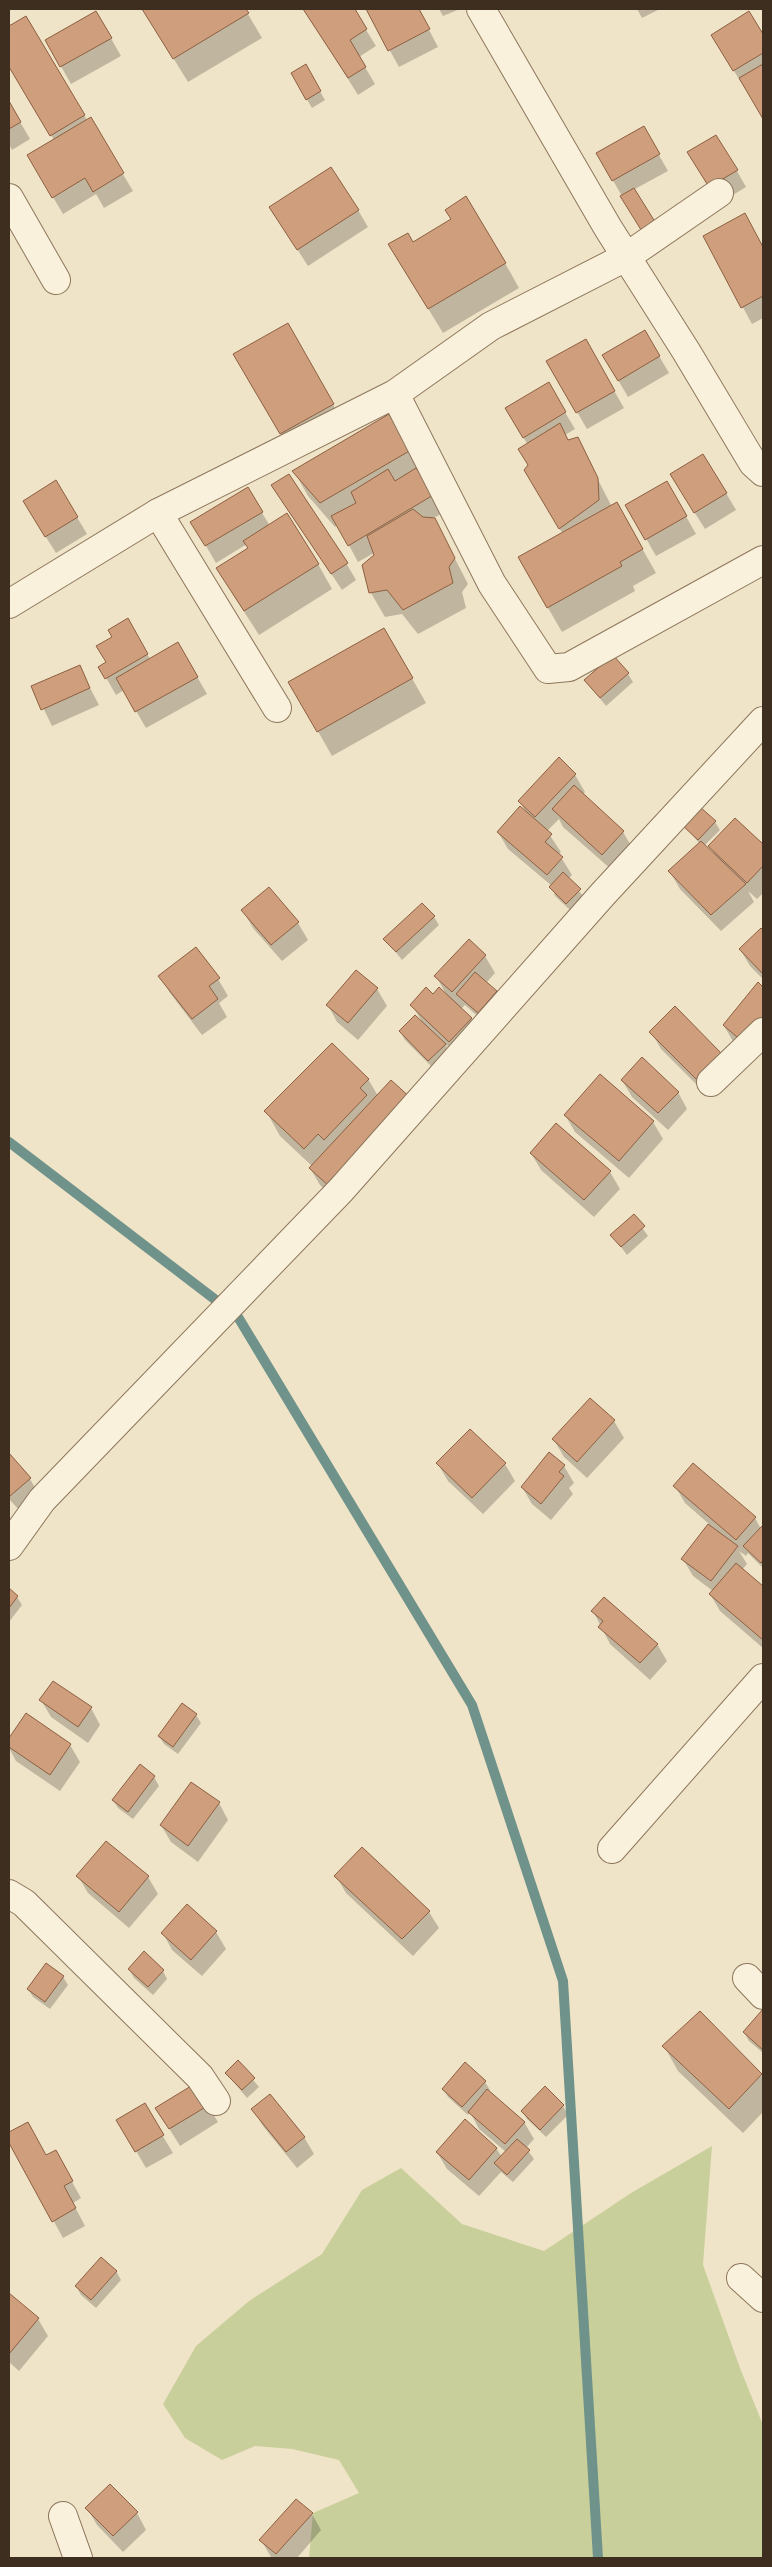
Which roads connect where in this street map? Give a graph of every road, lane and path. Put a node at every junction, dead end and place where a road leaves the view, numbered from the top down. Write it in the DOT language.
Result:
graph roads {
  1 [pos="481,9"];
  2 [pos="719,193"];
  3 [pos="9,198"];
  4 [pos="626,257"];
  5 [pos="56,280"];
  6 [pos="395,394"];
  7 [pos="763,472"];
  8 [pos="158,513"];
  9 [pos="763,560"];
  10 [pos="9,604"];
  11 [pos="277,708"];
  12 [pos="763,721"];
  13 [pos="763,1032"];
  14 [pos="710,1082"];
  15 [pos="9,1546"];
  16 [pos="763,1678"];
  17 [pos="612,1849"];
  18 [pos="9,1894"];
  19 [pos="216,2101"];
  20 [pos="741,2278"];
  21 [pos="763,2298"];
  22 [pos="63,2516"];
  23 [pos="78,2558"];
  1 -- 4 [label="street"];
  2 -- 4 [label="street"];
  3 -- 5 [label="street"];
  4 -- 6 [label="street"];
  4 -- 7 [label="street"];
  6 -- 8 [label="street"];
  6 -- 9 [label="street"];
  8 -- 10 [label="street"];
  8 -- 11 [label="street"];
  12 -- 15 [label="street"];
  13 -- 14 [label="street"];
  16 -- 17 [label="street"];
  18 -- 19 [label="street"];
  20 -- 21 [label="street"];
  22 -- 23 [label="street"];
}
